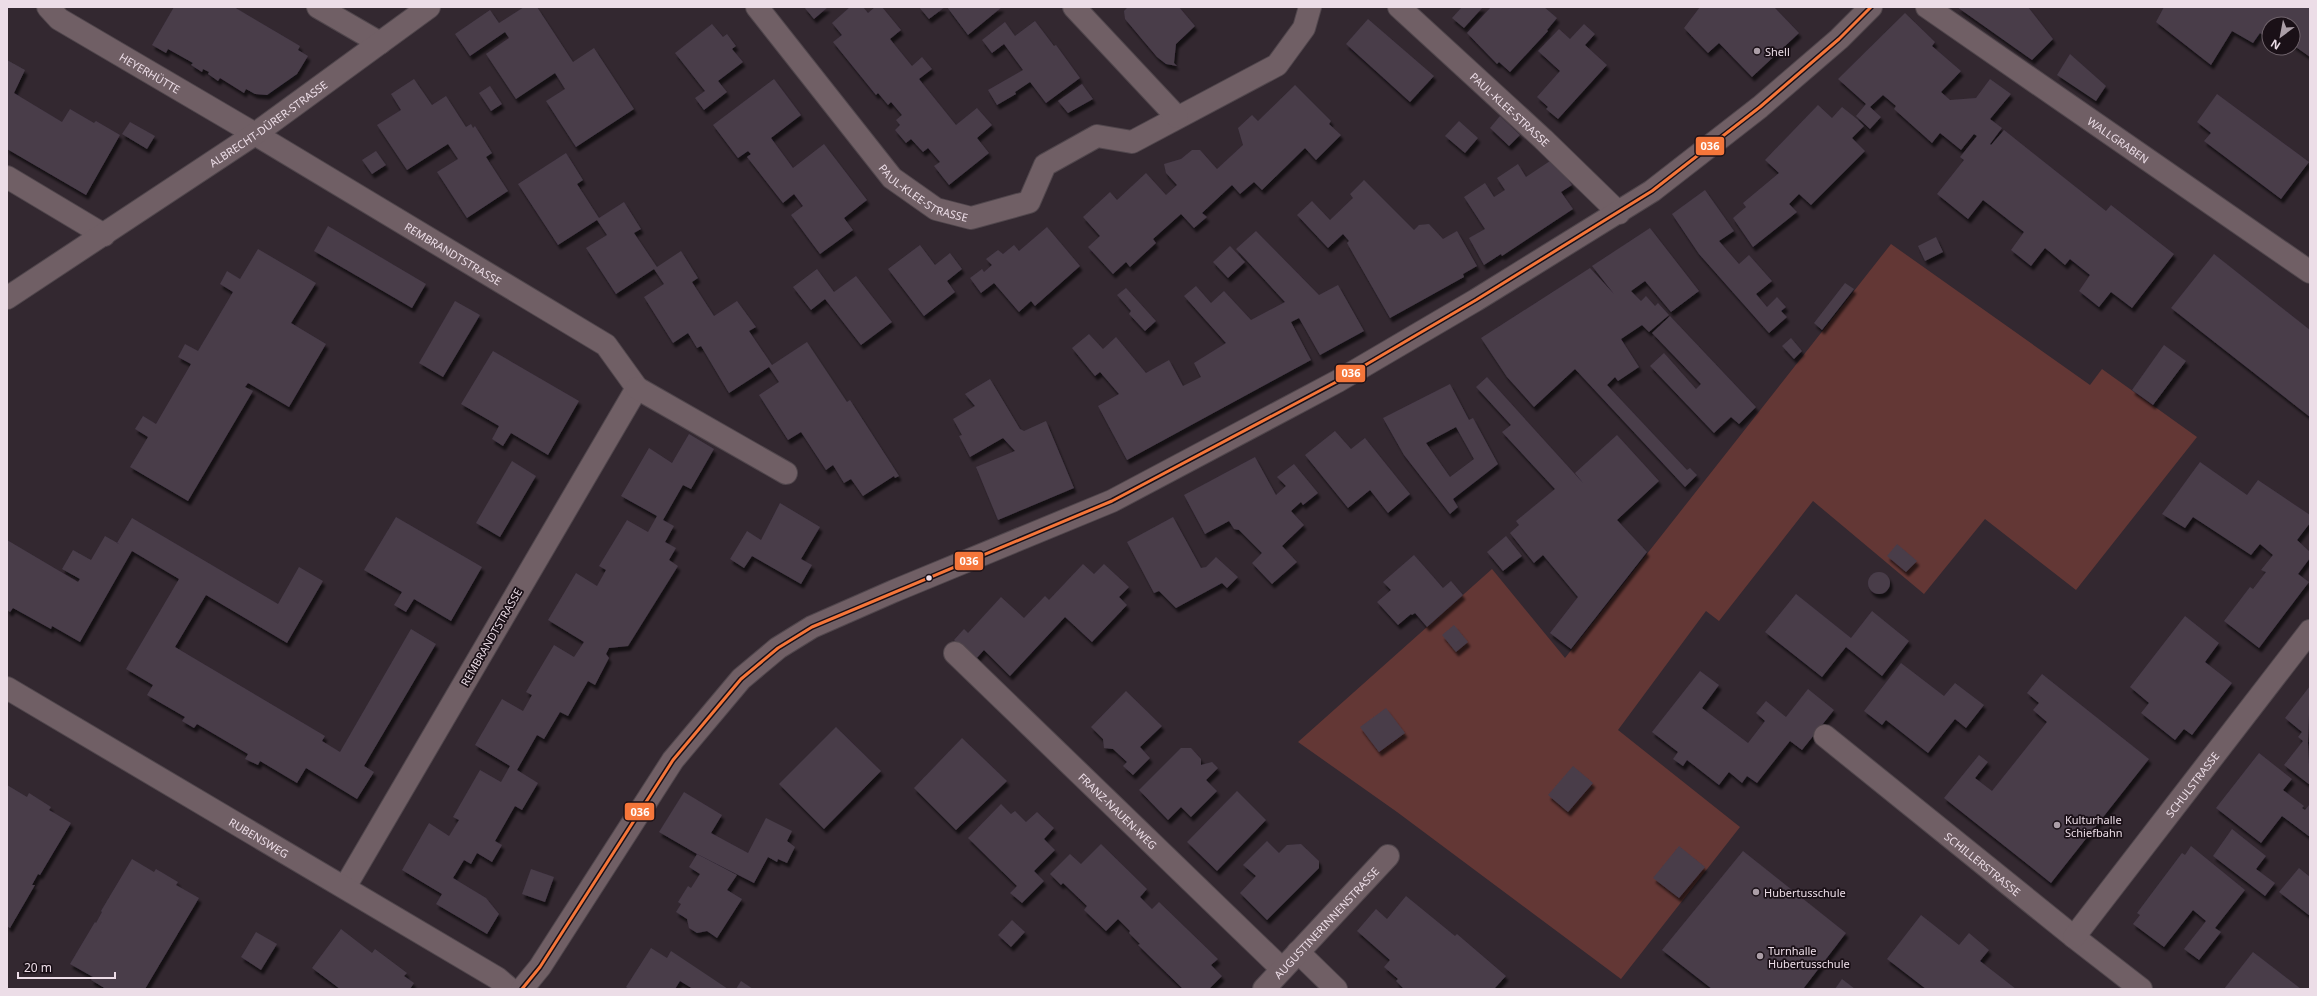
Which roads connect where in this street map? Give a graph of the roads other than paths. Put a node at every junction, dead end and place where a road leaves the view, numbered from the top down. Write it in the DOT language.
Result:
graph roads {
  1 [pos="48,7"];
  2 [pos="318,7"];
  3 [pos="429,7"];
  4 [pos="757,7"];
  5 [pos="1074,7"];
  6 [pos="1310,7"];
  7 [pos="1399,7"];
  8 [pos="1871,7"];
  9 [pos="1926,7"];
  10 [pos="380,42"];
  11 [pos="1176,117"];
  12 [pos="255,134"];
  13 [pos="7,177"];
  14 [pos="1619,213"];
  15 [pos="104,234"];
  16 [pos="2310,272"];
  17 [pos="7,298"];
  18 [pos="638,388"];
  19 [pos="786,473"];
  20 [pos="2310,632"];
  21 [pos="955,653"];
  22 [pos="7,688"];
  23 [pos="1825,736"];
  24 [pos="1388,856"];
  25 [pos="345,887"];
  26 [pos="2074,937"];
  27 [pos="1298,952"];
  28 [pos="1282,969"];
  29 [pos="510,989"];
  30 [pos="522,989"];
  31 [pos="1264,989"];
  32 [pos="1336,989"];
  33 [pos="2142,989"];
  1 -- 12 [label="street, HEYERHÜTTE"];
  2 -- 10 [label="street"];
  3 -- 10 [label="street, ALBRECHT-DÜRER-STRASSE"];
  4 -- 11 [label="street, PAUL-KLEE-STRASSE"];
  5 -- 11 [label="street"];
  6 -- 11 [label="street, PAUL-KLEE-STRASSE"];
  7 -- 14 [label="street, PAUL-KLEE-STRASSE"];
  8 -- 14 [label="street"];
  9 -- 16 [label="street, WALLGRABEN"];
  10 -- 12 [label="street, ALBRECHT-DÜRER-STRASSE"];
  12 -- 15 [label="street, ALBRECHT-DÜRER-STRASSE"];
  12 -- 18 [label="street, REMBRANDTSTRASSE"];
  13 -- 15 [label="street"];
  14 -- 30 [label="street"];
  15 -- 17 [label="street, ALBRECHT-DÜRER-STRASSE"];
  18 -- 19 [label="street, REMBRANDTSTRASSE"];
  18 -- 25 [label="street, REMBRANDTSTRASSE"];
  20 -- 26 [label="street, SCHULSTRASSE"];
  21 -- 28 [label="street, FRANZ-NAUEN-WEG"];
  22 -- 25 [label="street, RUBENSWEG"];
  23 -- 26 [label="street, SCHILLERSTRASSE"];
  24 -- 27 [label="street, AUGUSTINERINNENSTRASSE"];
  25 -- 29 [label="street, RUBENSWEG"];
  26 -- 33 [label="street, SCHILLERSTRASSE"];
  27 -- 28 [label="street, AUGUSTINERINNENSTRASSE"];
  27 -- 32 [label="street"];
  28 -- 31 [label="street, AUGUSTINERINNENSTRASSE"];
}
